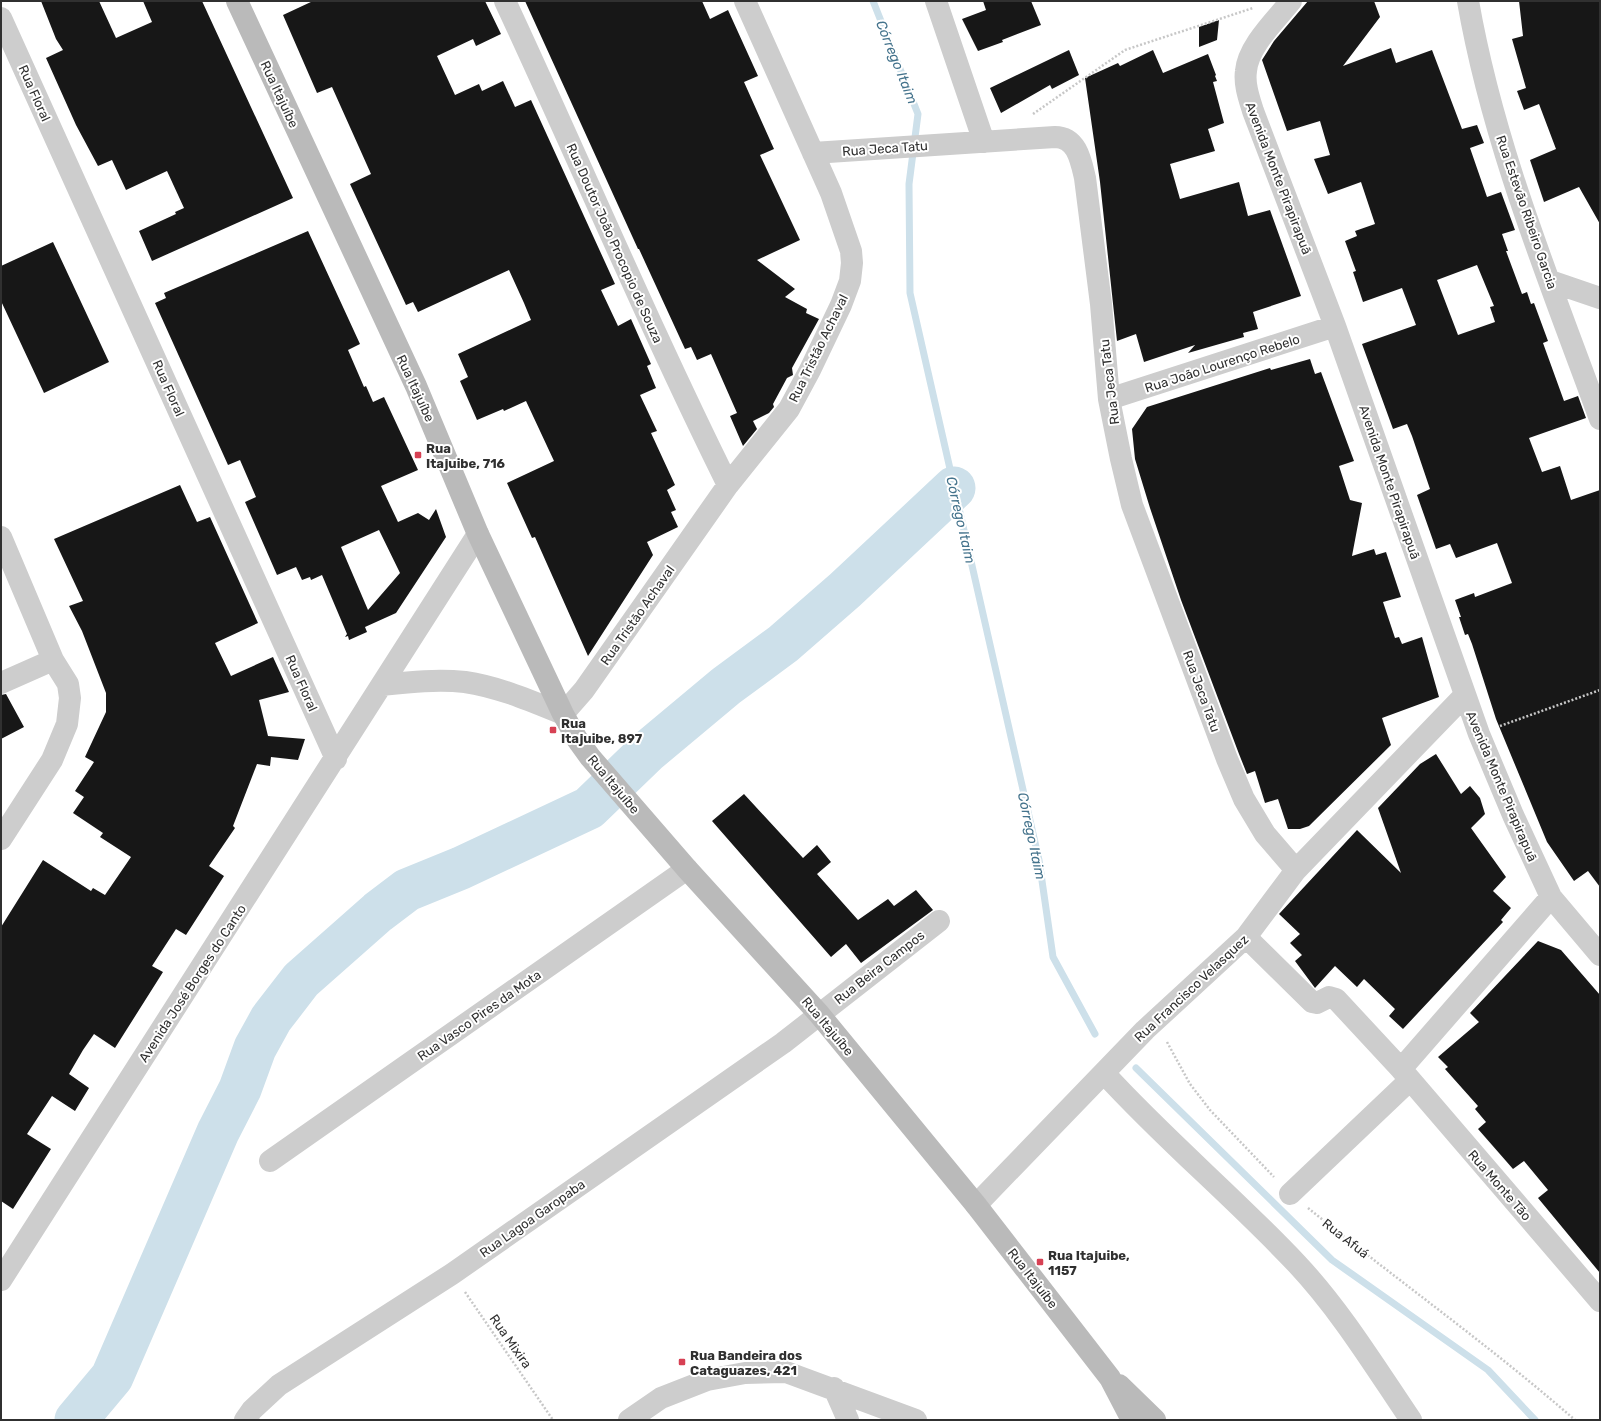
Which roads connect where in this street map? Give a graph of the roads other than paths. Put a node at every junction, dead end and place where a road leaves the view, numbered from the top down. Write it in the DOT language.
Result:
graph roads {
  1 [pos="236,1"];
  2 [pos="505,1"];
  3 [pos="745,1"];
  4 [pos="936,1"];
  5 [pos="1292,1"];
  6 [pos="1468,1"];
  7 [pos="1,18"];
  8 [pos="984,142"];
  9 [pos="813,154"];
  10 [pos="1550,281"];
  11 [pos="1600,298"];
  12 [pos="1336,326"];
  13 [pos="1109,399"];
  14 [pos="1600,419"];
  15 [pos="728,485"];
  16 [pos="478,534"];
  17 [pos="1,537"];
  18 [pos="53,660"];
  19 [pos="1,683"];
  20 [pos="382,685"];
  21 [pos="1464,696"];
  22 [pos="563,714"];
  23 [pos="336,758"];
  24 [pos="1,839"];
  25 [pos="687,869"];
  26 [pos="1296,870"];
  27 [pos="1551,897"];
  28 [pos="939,921"];
  29 [pos="1246,937"];
  30 [pos="1600,955"];
  31 [pos="819,1014"];
  32 [pos="1107,1070"];
  33 [pos="1405,1075"];
  34 [pos="270,1161"];
  35 [pos="1290,1194"];
  36 [pos="976,1205"];
  37 [pos="1,1280"];
  38 [pos="1600,1301"];
  39 [pos="1110,1378"];
  40 [pos="834,1388"];
  41 [pos="245,1420"];
  42 [pos="629,1420"];
  43 [pos="848,1420"];
  44 [pos="916,1420"];
  45 [pos="1132,1420"];
  46 [pos="1155,1420"];
  47 [pos="1411,1420"];
  1 -- 16 [label="main road, Rua Itajuíbe"];
  2 -- 15 [label="street, Rua Doutor João Procopio de Souza"];
  3 -- 9 [label="street, Rua Tristão Achaval"];
  4 -- 8 [label="street"];
  5 -- 12 [label="street, Avenida Monte Pirapirapuã"];
  6 -- 10 [label="street, Rua Estevão Ribeiro Garcia"];
  7 -- 23 [label="street, Rua Floral"];
  8 -- 9 [label="street, Rua Jeca Tatu"];
  8 -- 13 [label="street, Rua Jeca Tatu"];
  9 -- 15 [label="street, Rua Tristão Achaval"];
  10 -- 11 [label="street"];
  10 -- 14 [label="street, Rua Estevão Ribeiro Garcia"];
  12 -- 13 [label="street, Rua João Lourenço Rebelo"];
  12 -- 21 [label="street, Avenida Monte Pirapirapuã"];
  13 -- 26 [label="street, Rua Jeca Tatu"];
  15 -- 22 [label="street, Rua Tristão Achaval"];
  16 -- 20 [label="street, Avenida José Borges do Canto"];
  16 -- 22 [label="main road, Rua Itajuíbe"];
  17 -- 18 [label="street"];
  18 -- 19 [label="street"];
  18 -- 24 [label="street"];
  20 -- 22 [label="street"];
  20 -- 23 [label="street, Avenida José Borges do Canto"];
  21 -- 26 [label="street, Rua Francisco Velasquez"];
  21 -- 27 [label="street, Avenida Monte Pirapirapuã"];
  22 -- 25 [label="main road, Rua Itajuíbe"];
  23 -- 37 [label="street, Avenida José Borges do Canto"];
  25 -- 31 [label="main road, Rua Itajuíbe"];
  25 -- 34 [label="street, Rua Vasco Pires da Mota"];
  26 -- 29 [label="street, Rua Francisco Velasquez"];
  27 -- 30 [label="street, Avenida Monte Pirapirapuã"];
  27 -- 33 [label="street"];
  28 -- 31 [label="street, Rua Beira Campos"];
  29 -- 32 [label="street, Rua Francisco Velasquez"];
  29 -- 33 [label="street, Rua Monte Tão"];
  31 -- 36 [label="main road, Rua Itajuíbe"];
  31 -- 41 [label="street, Rua Lagoa Garopaba"];
  32 -- 36 [label="street, Rua Francisco Velasquez"];
  32 -- 47 [label="street"];
  33 -- 35 [label="street"];
  33 -- 38 [label="street, Rua Monte Tão"];
  36 -- 39 [label="main road, Rua Itajuíbe"];
  39 -- 45 [label="main road, Rua Itajuíbe"];
  39 -- 46 [label="main road, Rua Itajuíbe"];
  40 -- 42 [label="street"];
  40 -- 43 [label="street"];
  40 -- 44 [label="street"];
}
